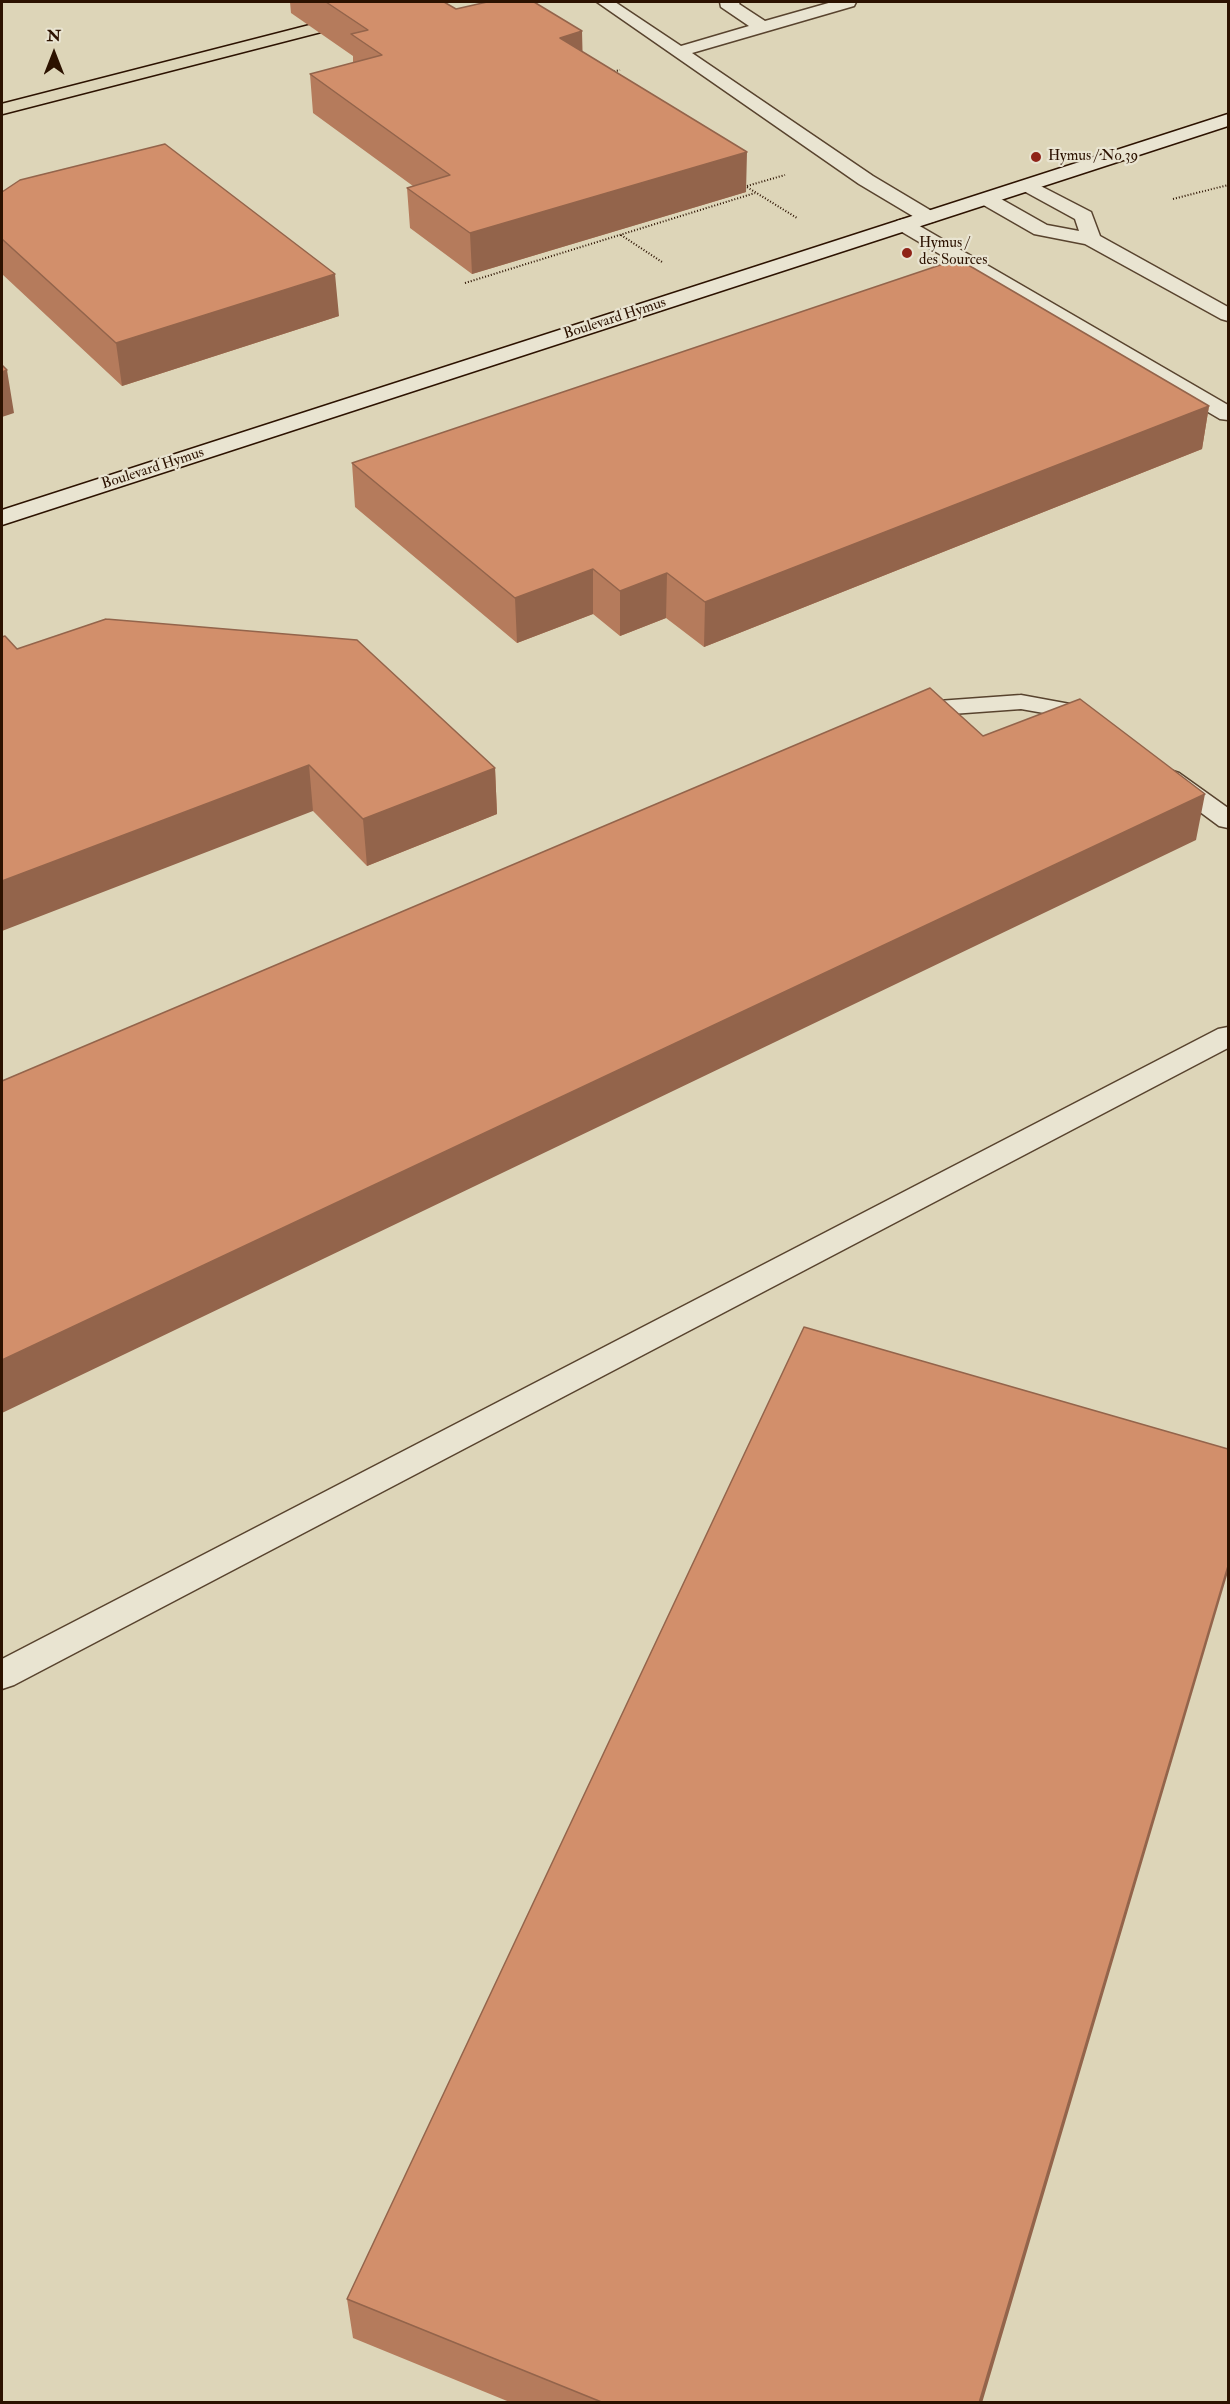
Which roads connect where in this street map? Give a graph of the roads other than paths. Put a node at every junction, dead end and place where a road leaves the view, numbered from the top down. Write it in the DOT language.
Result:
graph roads {
  1 [pos="605,2"];
  2 [pos="732,2"];
  3 [pos="848,2"];
  4 [pos="763,27"];
  5 [pos="681,51"];
  6 [pos="1225,122"];
  7 [pos="1029,186"];
  8 [pos="987,199"];
  9 [pos="928,217"];
  10 [pos="904,225"];
  11 [pos="1091,239"];
  12 [pos="1228,315"];
  13 [pos="1228,414"];
  14 [pos="2,518"];
  15 [pos="884,716"];
  16 [pos="1108,733"];
  17 [pos="1154,767"];
  18 [pos="1228,820"];
  19 [pos="1228,1036"];
  20 [pos="2,1676"];
  1 -- 5 [label="lane"];
  2 -- 4 [label="lane"];
  3 -- 4 [label="lane"];
  4 -- 5 [label="lane"];
  5 -- 9 [label="lane"];
  6 -- 7 [label="street, Boulevard Hymus"];
  7 -- 8 [label="street, Boulevard Hymus"];
  7 -- 11 [label="lane"];
  8 -- 9 [label="street, Boulevard Hymus"];
  8 -- 11 [label="lane"];
  9 -- 10 [label="street, Boulevard Hymus"];
  10 -- 13 [label="lane"];
  10 -- 14 [label="street, Boulevard Hymus"];
  11 -- 12 [label="lane"];
  15 -- 16 [label="lane"];
  17 -- 18 [label="lane"];
  19 -- 20 [label="lane"];
}
